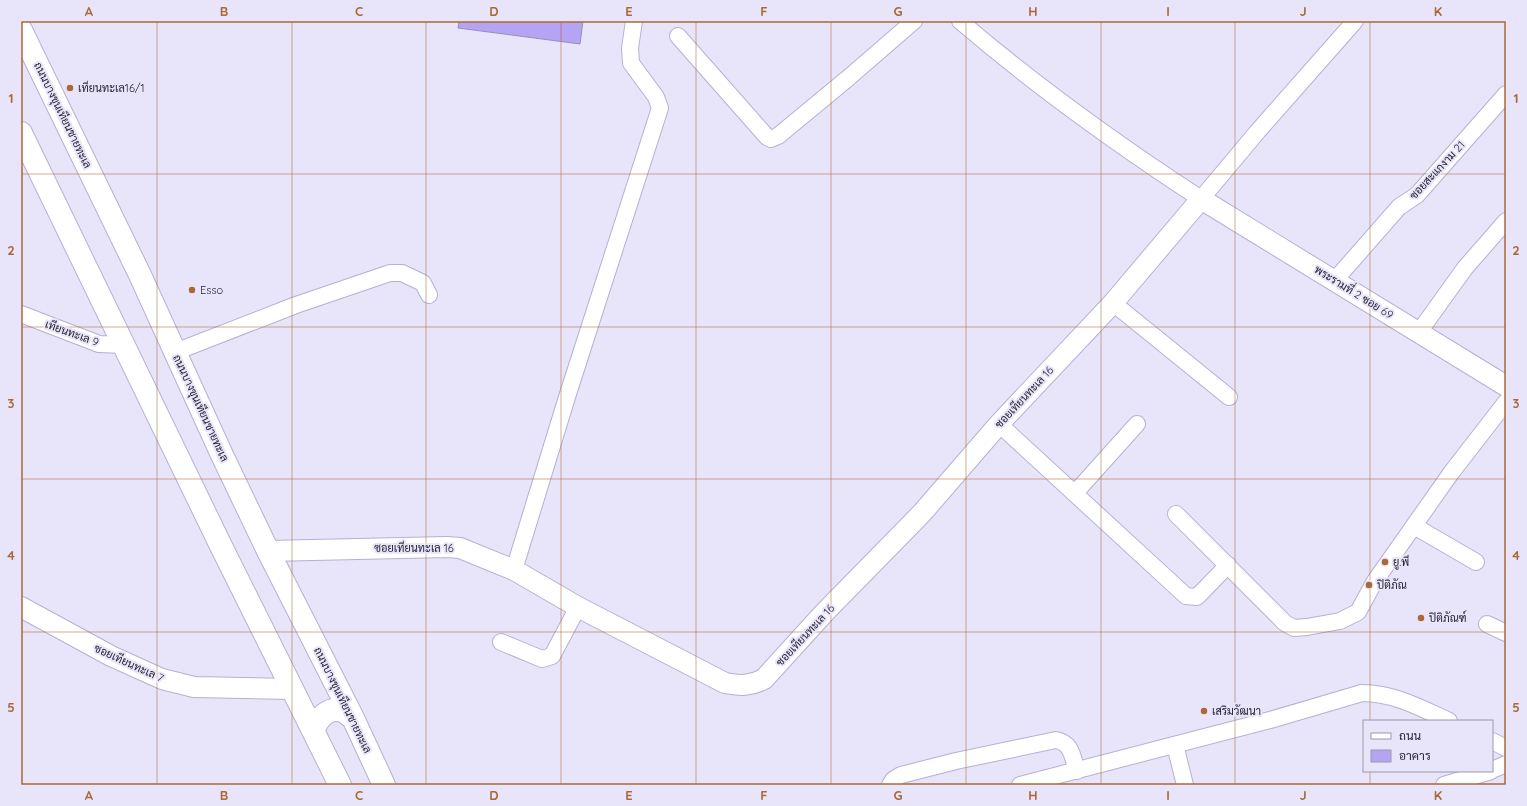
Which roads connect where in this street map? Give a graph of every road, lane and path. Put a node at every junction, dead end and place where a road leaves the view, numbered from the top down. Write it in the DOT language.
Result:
graph roads {
  1 [pos="634,21"];
  2 [pos="914,21"];
  3 [pos="960,21"];
  4 [pos="1355,21"];
  5 [pos="21,30"];
  6 [pos="678,36"];
  7 [pos="1506,94"];
  8 [pos="21,133"];
  9 [pos="1201,199"];
  10 [pos="1506,221"];
  11 [pos="1335,280"];
  12 [pos="429,294"];
  13 [pos="1113,303"];
  14 [pos="21,314"];
  15 [pos="1419,332"];
  16 [pos="124,346"];
  17 [pos="175,352"];
  18 [pos="1506,386"];
  19 [pos="1229,397"];
  20 [pos="1506,402"];
  21 [pos="999,424"];
  22 [pos="1137,424"];
  23 [pos="1075,493"];
  24 [pos="1176,514"];
  25 [pos="1414,526"];
  26 [pos="268,551"];
  27 [pos="1476,562"];
  28 [pos="1228,565"];
  29 [pos="514,570"];
  30 [pos="21,607"];
  31 [pos="578,607"];
  32 [pos="1487,624"];
  33 [pos="1506,633"];
  34 [pos="501,642"];
  35 [pos="294,689"];
  36 [pos="353,718"];
  37 [pos="1447,720"];
  38 [pos="314,731"];
  39 [pos="1493,742"];
  40 [pos="1175,745"];
  41 [pos="1506,748"];
  42 [pos="1506,764"];
  43 [pos="1493,770"];
  44 [pos="1488,772"];
  45 [pos="1074,776"];
  46 [pos="340,785"];
  47 [pos="384,785"];
  48 [pos="890,785"];
  49 [pos="1020,785"];
  50 [pos="1185,785"];
  51 [pos="1444,785"];
  1 -- 29 [label="street"];
  2 -- 6 [label="street"];
  3 -- 9 [label="street"];
  4 -- 9 [label="street"];
  5 -- 17 [label="main road, ถนนบางขุนเทียนชายทะเล"];
  7 -- 11 [label="street, ซอยสะแกงาม 21"];
  8 -- 16 [label="main road"];
  9 -- 11 [label="street, พระรามที่ 2 ซอย 69"];
  9 -- 13 [label="street, ซอยเทียนทะเล 16"];
  10 -- 15 [label="street"];
  11 -- 15 [label="street, พระรามที่ 2 ซอย 69"];
  12 -- 17 [label="street"];
  13 -- 19 [label="street"];
  13 -- 21 [label="street, ซอยเทียนทะเล 16"];
  14 -- 16 [label="street, เทียนทะเล 9"];
  15 -- 18 [label="street, พระรามที่ 2 ซอย 69"];
  16 -- 35 [label="main road"];
  17 -- 26 [label="main road, ถนนบางขุนเทียนชายทะเล"];
  20 -- 25 [label="street"];
  21 -- 23 [label="street"];
  21 -- 31 [label="street, ซอยเทียนทะเล 16"];
  22 -- 23 [label="street"];
  23 -- 28 [label="street"];
  24 -- 28 [label="street"];
  25 -- 27 [label="street"];
  25 -- 28 [label="street"];
  26 -- 29 [label="street, ซอยเทียนทะเล 16"];
  26 -- 36 [label="main road, ถนนบางขุนเทียนชายทะเล"];
  29 -- 31 [label="street, ซอยเทียนทะเล 16"];
  30 -- 35 [label="street, ซอยเทียนทะเล 7"];
  31 -- 34 [label="street"];
  32 -- 33 [label="street"];
  35 -- 38 [label="main road"];
  36 -- 38 [label="main road"];
  36 -- 47 [label="main road, ถนนบางขุนเทียนชายทะเล"];
  37 -- 40 [label="street"];
  38 -- 46 [label="main road"];
  39 -- 41 [label="street"];
  40 -- 45 [label="street"];
  40 -- 50 [label="street"];
  42 -- 43 [label="street"];
  44 -- 51 [label="street"];
  45 -- 48 [label="street"];
  45 -- 49 [label="street"];
}
